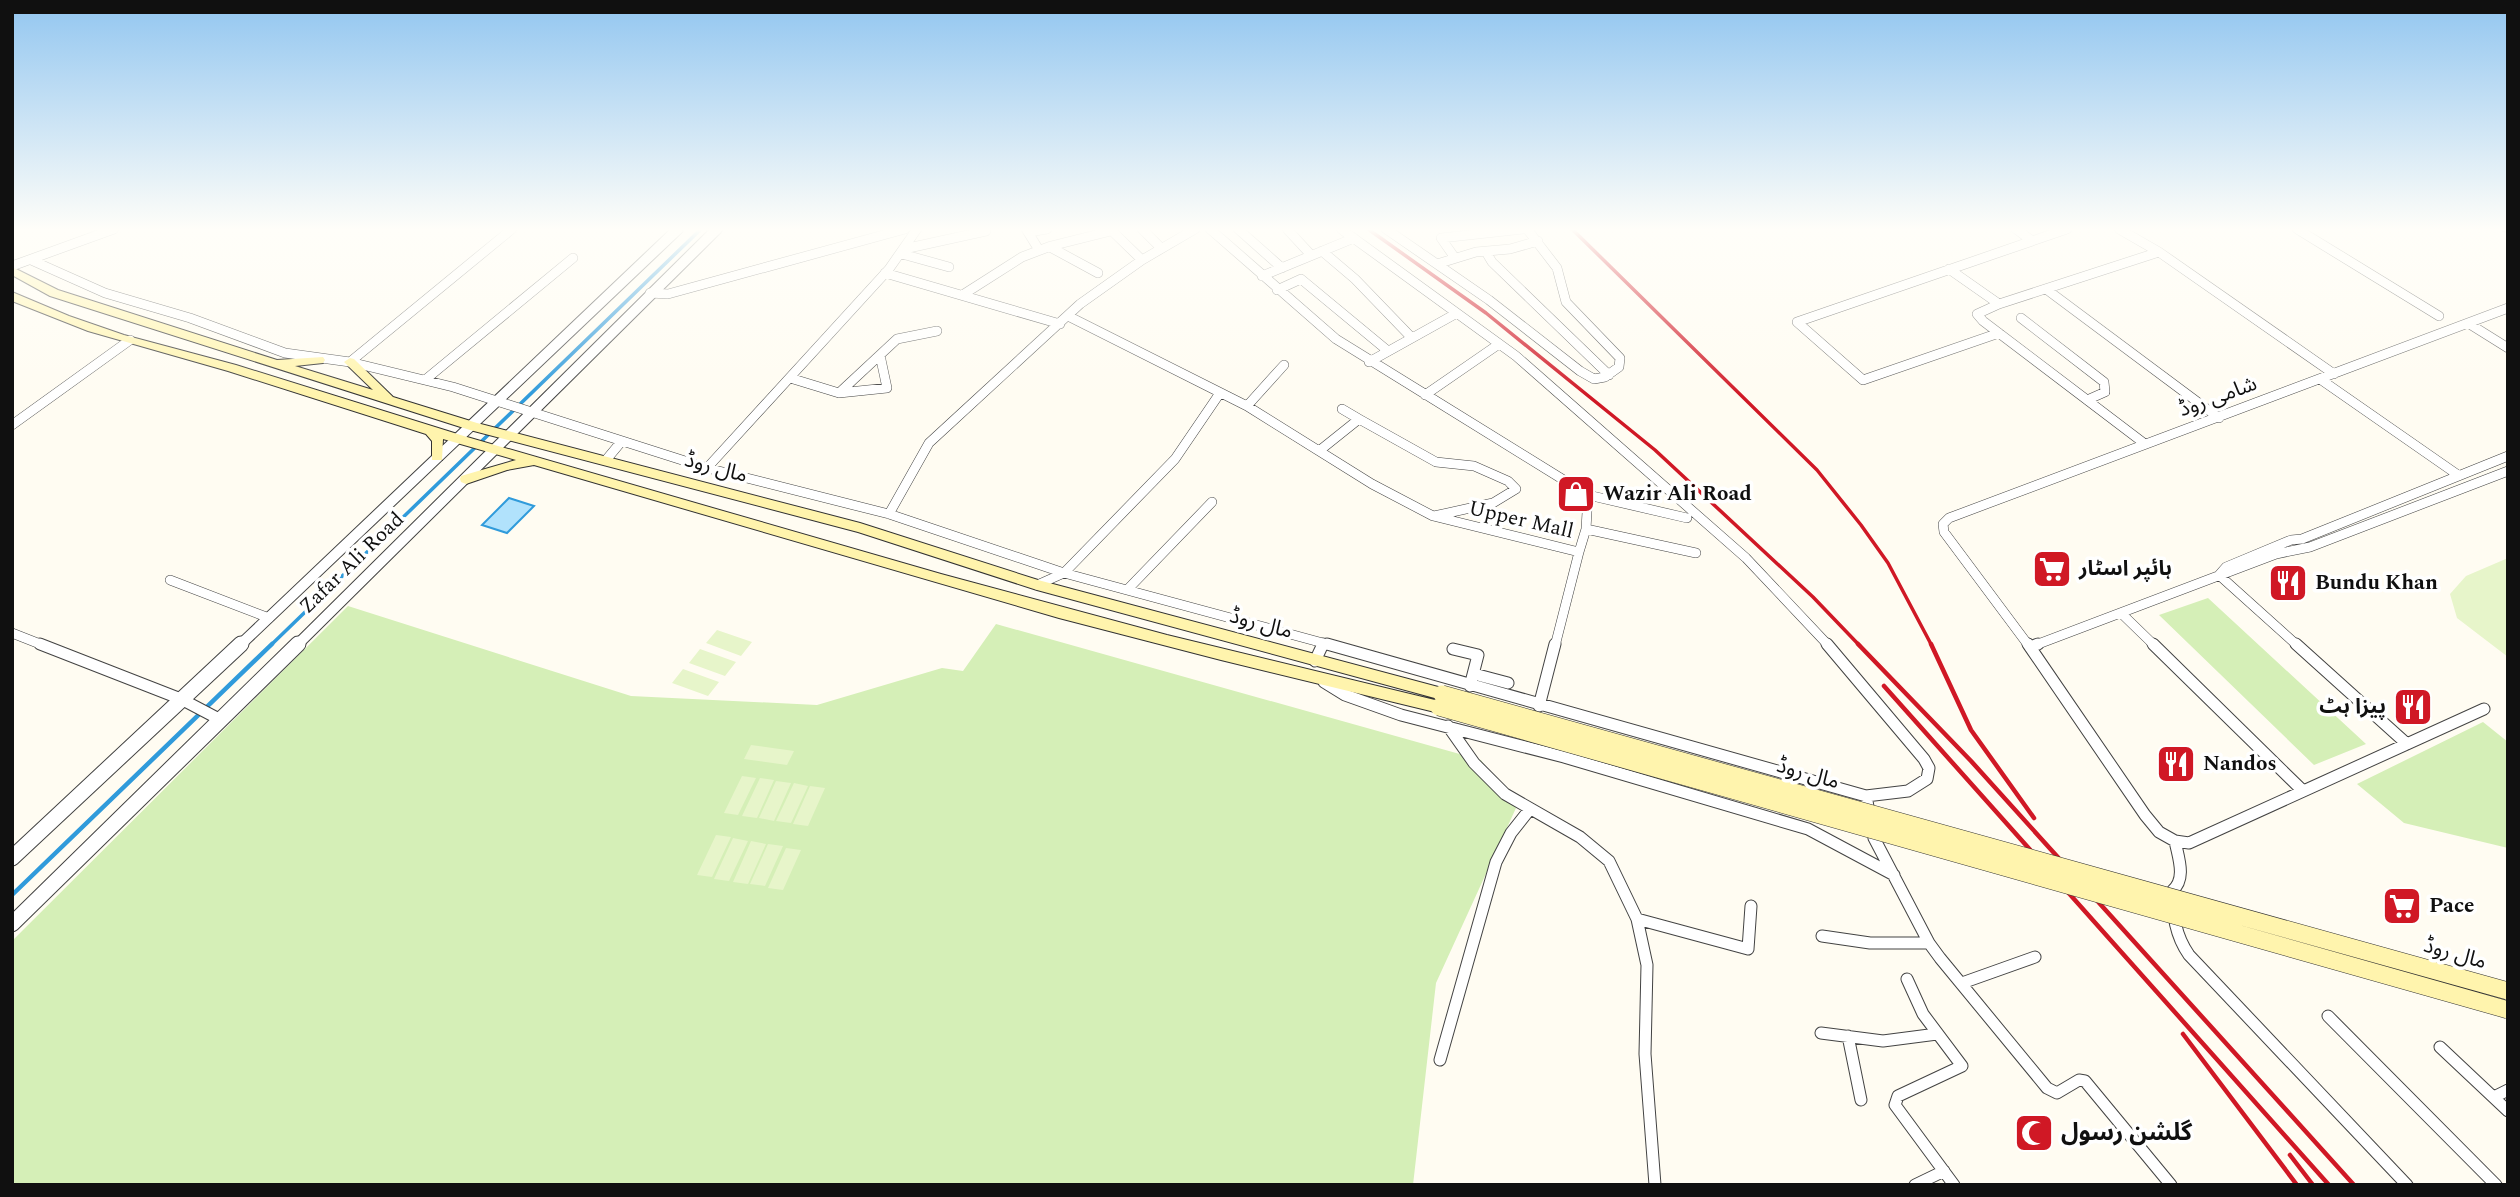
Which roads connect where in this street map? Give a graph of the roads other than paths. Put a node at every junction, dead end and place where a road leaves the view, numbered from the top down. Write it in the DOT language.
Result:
graph roads {
  1 [pos="40,285"];
  2 [pos="87,285"];
  3 [pos="444,285"];
  4 [pos="540,285"];
  5 [pos="620,285"];
  6 [pos="659,285"];
  7 [pos="701,285"];
  8 [pos="874,285"];
  9 [pos="930,285"];
  10 [pos="978,285"];
  11 [pos="1109,285"];
  12 [pos="1271,285"];
  13 [pos="1288,285"];
  14 [pos="1308,285"];
  15 [pos="1361,285"];
  16 [pos="1418,285"];
  17 [pos="1465,285"];
  18 [pos="1516,285"];
  19 [pos="1561,285"];
  20 [pos="1904,285"];
  21 [pos="1972,285"];
  22 [pos="2059,285"];
  23 [pos="2206,285"];
  24 [pos="2388,285"];
  25 [pos="2046,289"];
  26 [pos="1277,290"];
  27 [pos="650,293"];
  28 [pos="964,294"];
  29 [pos="12,296"];
  30 [pos="1999,304"];
  31 [pos="2508,308"];
  32 [pos="1457,313"];
  33 [pos="1068,316"];
  34 [pos="2439,316"];
  35 [pos="2021,318"];
  36 [pos="2468,323"];
  37 [pos="1060,324"];
  38 [pos="937,331"];
  39 [pos="1999,333"];
  40 [pos="1411,337"];
  41 [pos="130,340"];
  42 [pos="1499,344"];
  43 [pos="2508,348"];
  44 [pos="1388,351"];
  45 [pos="880,355"];
  46 [pos="319,360"];
  47 [pos="350,362"];
  48 [pos="1369,362"];
  49 [pos="272,364"];
  50 [pos="1284,365"];
  51 [pos="2333,374"];
  52 [pos="1609,375"];
  53 [pos="790,378"];
  54 [pos="2319,379"];
  55 [pos="425,380"];
  56 [pos="839,393"];
  57 [pos="1220,393"];
  58 [pos="1425,395"];
  59 [pos="388,398"];
  60 [pos="2087,400"];
  61 [pos="497,402"];
  62 [pos="1247,406"];
  63 [pos="1342,409"];
  64 [pos="531,411"];
  65 [pos="2219,418"];
  66 [pos="1359,419"];
  67 [pos="12,425"];
  68 [pos="471,426"];
  69 [pos="431,431"];
  70 [pos="505,435"];
  71 [pos="458,440"];
  72 [pos="621,442"];
  73 [pos="2145,444"];
  74 [pos="491,449"];
  75 [pos="1319,451"];
  76 [pos="2508,456"];
  77 [pos="437,457"];
  78 [pos="606,460"];
  79 [pos="538,463"];
  80 [pos="707,468"];
  81 [pos="2508,471"];
  82 [pos="2458,475"];
  83 [pos="466,479"];
  84 [pos="2428,487"];
  85 [pos="1588,495"];
  86 [pos="2441,496"];
  87 [pos="1212,502"];
  88 [pos="889,514"];
  89 [pos="1433,516"];
  90 [pos="1686,518"];
  91 [pos="1587,530"];
  92 [pos="1579,552"];
  93 [pos="1696,553"];
  94 [pos="1064,573"];
  95 [pos="2220,575"];
  96 [pos="170,580"];
  97 [pos="1037,586"];
  98 [pos="1128,589"];
  99 [pos="1067,593"];
  100 [pos="2121,613"];
  101 [pos="269,618"];
  102 [pos="12,632"];
  103 [pos="1323,643"];
  104 [pos="2030,647"];
  105 [pos="1453,649"];
  106 [pos="1315,661"];
  107 [pos="1474,674"];
  108 [pos="1320,679"];
  109 [pos="1508,683"];
  110 [pos="1471,686"];
  111 [pos="1441,700"];
  112 [pos="186,702"];
  113 [pos="1539,706"];
  114 [pos="2484,709"];
  115 [pos="214,717"];
  116 [pos="1448,726"];
  117 [pos="2407,744"];
  118 [pos="2304,791"];
  119 [pos="1866,796"];
  120 [pos="1530,809"];
  121 [pos="2175,841"];
  122 [pos="12,858"];
  123 [pos="1894,875"];
  124 [pos="1751,906"];
  125 [pos="1637,919"];
  126 [pos="12,924"];
  127 [pos="1822,936"];
  128 [pos="1929,943"];
  129 [pos="2035,957"];
  130 [pos="1907,979"];
  131 [pos="1962,983"];
  132 [pos="2508,990"];
  133 [pos="2508,1010"];
  134 [pos="2329,1016"];
  135 [pos="1821,1033"];
  136 [pos="1937,1034"];
  137 [pos="1848,1036"];
  138 [pos="2440,1047"];
  139 [pos="1440,1060"];
  140 [pos="2508,1090"];
  141 [pos="2494,1097"];
  142 [pos="1861,1100"];
  143 [pos="2508,1111"];
  144 [pos="1944,1171"];
  145 [pos="1655,1185"];
  146 [pos="1915,1185"];
  147 [pos="1954,1185"];
  148 [pos="2171,1185"];
  149 [pos="2407,1185"];
  150 [pos="2496,1185"];
  1 -- 49 [label="main road, مال روڈ"];
  2 -- 46 [label="street"];
  3 -- 47 [label="street"];
  4 -- 55 [label="street"];
  5 -- 61 [label="street, Zafar Ali Road"];
  6 -- 27 [label="street, Zafar Ali Road"];
  7 -- 27 [label="street"];
  8 -- 53 [label="street"];
  9 -- 28 [label="street"];
  10 -- 28 [label="street"];
  11 -- 33 [label="street"];
  12 -- 26 [label="street, Upper Mall"];
  13 -- 26 [label="street"];
  14 -- 44 [label="street"];
  15 -- 40 [label="street"];
  16 -- 32 [label="street"];
  17 -- 52 [label="street"];
  18 -- 52 [label="street"];
  19 -- 52 [label="street"];
  20 -- 39 [label="street"];
  21 -- 30 [label="street"];
  22 -- 25 [label="street"];
  23 -- 51 [label="street"];
  24 -- 34 [label="street"];
  25 -- 30 [label="street"];
  25 -- 65 [label="street"];
  26 -- 48 [label="street, Upper Mall"];
  27 -- 64 [label="street, Zafar Ali Road"];
  28 -- 37 [label="street"];
  29 -- 41 [label="main road, مال روڈ"];
  30 -- 39 [label="street"];
  31 -- 36 [label="street, شامی روڈ"];
  32 -- 40 [label="street"];
  32 -- 42 [label="street"];
  33 -- 37 [label="street"];
  33 -- 57 [label="street, Upper Mall"];
  35 -- 60 [label="street"];
  36 -- 43 [label="street"];
  36 -- 51 [label="street, شامی روڈ"];
  37 -- 88 [label="street"];
  38 -- 45 [label="street"];
  39 -- 60 [label="street"];
  40 -- 44 [label="street"];
  41 -- 67 [label="street"];
  41 -- 69 [label="main road, مال روڈ"];
  42 -- 58 [label="street"];
  42 -- 119 [label="street"];
  44 -- 48 [label="street"];
  45 -- 56 [label="street"];
  45 -- 56 [label="street"];
  46 -- 47 [label="street"];
  46 -- 49 [label="main road"];
  47 -- 55 [label="street"];
  47 -- 59 [label="main road"];
  48 -- 58 [label="street, Upper Mall"];
  49 -- 59 [label="main road, مال روڈ"];
  50 -- 62 [label="street"];
  51 -- 54 [label="street, شامی روڈ"];
  53 -- 56 [label="street"];
  53 -- 80 [label="street"];
  54 -- 65 [label="street, شامی روڈ"];
  54 -- 82 [label="street"];
  55 -- 61 [label="street"];
  57 -- 62 [label="street, Upper Mall"];
  57 -- 94 [label="street"];
  58 -- 85 [label="street, Upper Mall"];
  59 -- 68 [label="main road, مال روڈ"];
  60 -- 73 [label="street"];
  61 -- 64 [label="street"];
  61 -- 68 [label="street, Zafar Ali Road"];
  62 -- 75 [label="street, Upper Mall"];
  63 -- 66 [label="street"];
  64 -- 70 [label="street, Zafar Ali Road"];
  64 -- 72 [label="street"];
  65 -- 73 [label="street, شامی روڈ"];
  66 -- 75 [label="street"];
  66 -- 89 [label="street"];
  68 -- 70 [label="main road, مال روڈ"];
  68 -- 71 [label="street, Zafar Ali Road"];
  69 -- 71 [label="main road, مال روڈ"];
  69 -- 77 [label="main road"];
  70 -- 74 [label="street, Zafar Ali Road"];
  70 -- 78 [label="main road, مال روڈ"];
  71 -- 74 [label="main road, مال روڈ"];
  71 -- 77 [label="street, Zafar Ali Road"];
  72 -- 78 [label="street"];
  72 -- 80 [label="street"];
  73 -- 104 [label="street, شامی روڈ"];
  74 -- 79 [label="main road, مال روڈ"];
  74 -- 83 [label="street, Zafar Ali Road"];
  75 -- 89 [label="street, Upper Mall"];
  76 -- 82 [label="street"];
  77 -- 101 [label="street, Zafar Ali Road"];
  78 -- 97 [label="main road, مال روڈ"];
  79 -- 83 [label="main road"];
  79 -- 108 [label="main road, مال روڈ"];
  80 -- 88 [label="street"];
  81 -- 86 [label="street"];
  82 -- 84 [label="street"];
  83 -- 115 [label="street, Zafar Ali Road"];
  84 -- 86 [label="street"];
  84 -- 95 [label="street"];
  85 -- 90 [label="street"];
  85 -- 91 [label="street, Upper Mall"];
  86 -- 95 [label="street"];
  87 -- 98 [label="street"];
  88 -- 94 [label="street"];
  89 -- 92 [label="street, Upper Mall"];
  91 -- 92 [label="street, Upper Mall"];
  91 -- 93 [label="street"];
  92 -- 113 [label="street"];
  94 -- 97 [label="street"];
  94 -- 98 [label="street"];
  94 -- 99 [label="street"];
  95 -- 100 [label="street"];
  95 -- 117 [label="street"];
  96 -- 101 [label="street"];
  97 -- 99 [label="main road, مال روڈ"];
  98 -- 103 [label="street"];
  99 -- 106 [label="main road, مال روڈ"];
  100 -- 104 [label="street"];
  100 -- 118 [label="street"];
  101 -- 112 [label="street, Zafar Ali Road"];
  102 -- 112 [label="street"];
  103 -- 106 [label="street"];
  103 -- 110 [label="street"];
  104 -- 121 [label="street"];
  105 -- 107 [label="street"];
  106 -- 111 [label="main road, مال روڈ"];
  107 -- 109 [label="street"];
  107 -- 110 [label="street"];
  108 -- 111 [label="main road, مال روڈ"];
  108 -- 116 [label="street"];
  110 -- 113 [label="street"];
  111 -- 132 [label="main road, مال روڈ, bridge"];
  111 -- 133 [label="main road, مال روڈ, bridge"];
  112 -- 115 [label="street"];
  112 -- 122 [label="street, Zafar Ali Road"];
  113 -- 119 [label="street"];
  114 -- 117 [label="street"];
  115 -- 126 [label="street, Zafar Ali Road"];
  116 -- 120 [label="street"];
  116 -- 123 [label="street"];
  117 -- 118 [label="street"];
  118 -- 121 [label="street"];
  119 -- 123 [label="street"];
  120 -- 125 [label="street"];
  120 -- 139 [label="street"];
  121 -- 149 [label="street"];
  123 -- 128 [label="street"];
  124 -- 125 [label="street"];
  125 -- 145 [label="street"];
  127 -- 128 [label="street"];
  128 -- 131 [label="street"];
  129 -- 131 [label="street"];
  130 -- 136 [label="street"];
  131 -- 148 [label="street"];
  134 -- 150 [label="street"];
  135 -- 137 [label="street"];
  136 -- 137 [label="street"];
  136 -- 144 [label="street"];
  137 -- 142 [label="street"];
  138 -- 141 [label="street"];
  140 -- 141 [label="street"];
  141 -- 143 [label="street"];
  144 -- 146 [label="street"];
  144 -- 147 [label="street"];
}
